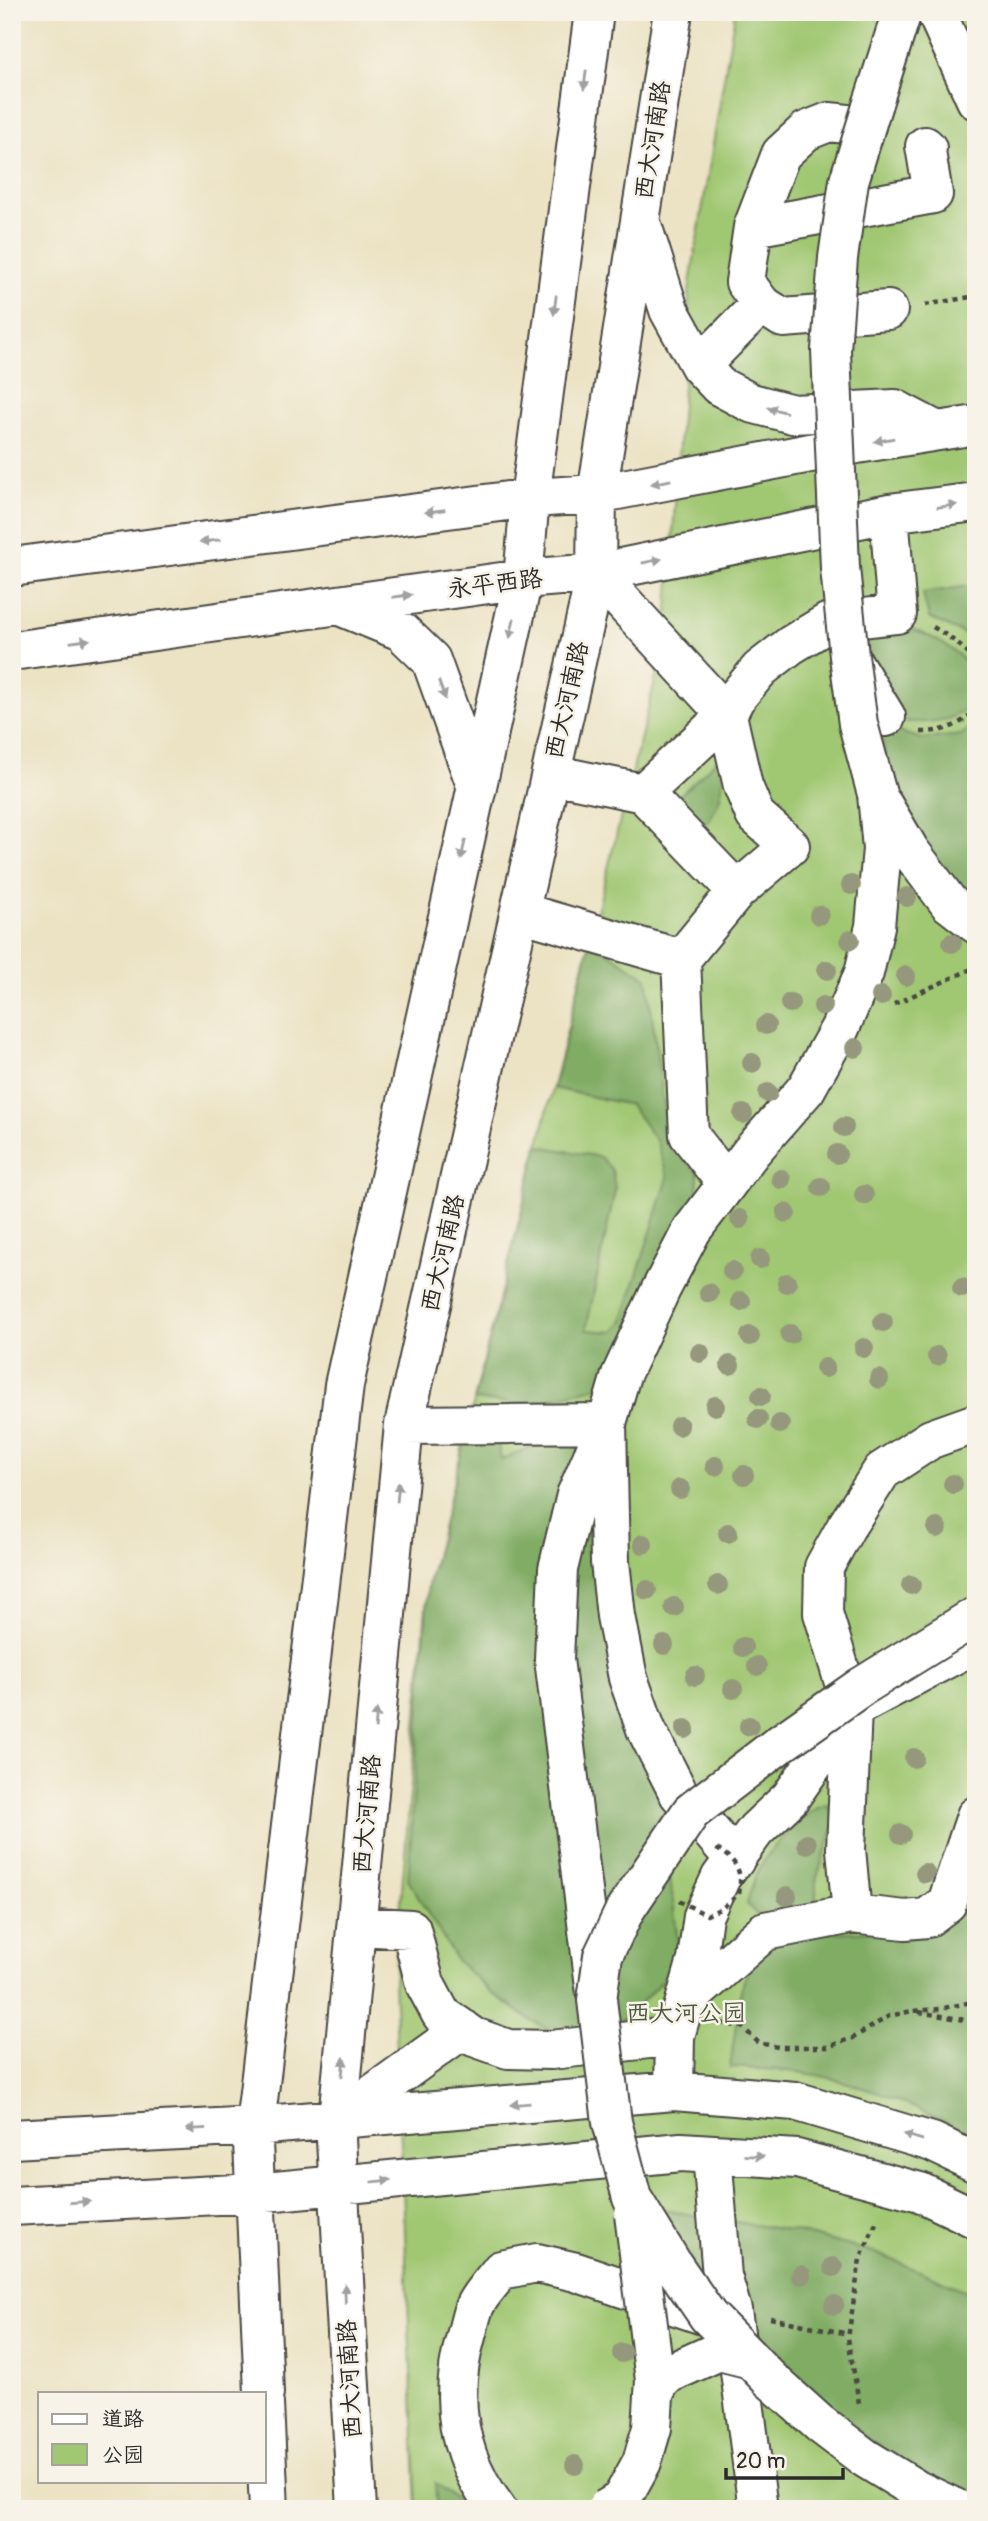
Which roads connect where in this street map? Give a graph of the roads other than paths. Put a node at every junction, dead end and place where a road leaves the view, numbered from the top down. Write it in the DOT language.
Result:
graph roads {
  1 [pos="594,12"];
  2 [pos="673,12"];
  3 [pos="901,12"];
  4 [pos="936,12"];
  5 [pos="976,100"];
  6 [pos="870,115"];
  7 [pos="927,148"];
  8 [pos="640,221"];
  9 [pos="753,227"];
  10 [pos="761,304"];
  11 [pos="888,310"];
  12 [pos="833,315"];
  13 [pos="699,366"];
  14 [pos="976,425"];
  15 [pos="937,431"];
  16 [pos="597,494"];
  17 [pos="530,498"];
  18 [pos="976,502"];
  19 [pos="889,513"];
  20 [pos="12,567"];
  21 [pos="596,573"];
  22 [pos="523,579"];
  23 [pos="338,605"];
  24 [pos="12,651"];
  25 [pos="849,656"];
  26 [pos="727,715"];
  27 [pos="886,717"];
  28 [pos="551,774"];
  29 [pos="477,789"];
  30 [pos="643,793"];
  31 [pos="877,794"];
  32 [pos="737,891"];
  33 [pos="520,912"];
  34 [pos="976,924"];
  35 [pos="681,959"];
  36 [pos="727,1184"];
  37 [pos="607,1423"];
  38 [pos="976,1423"];
  39 [pos="404,1426"];
  40 [pos="976,1616"];
  41 [pos="976,1643"];
  42 [pos="852,1709"];
  43 [pos="976,1816"];
  44 [pos="723,1853"];
  45 [pos="852,1914"];
  46 [pos="357,1926"];
  47 [pos="597,2000"];
  48 [pos="681,2018"];
  49 [pos="463,2029"];
  50 [pos="575,2047"];
  51 [pos="674,2091"];
  52 [pos="577,2099"];
  53 [pos="338,2119"];
  54 [pos="254,2126"];
  55 [pos="12,2139"];
  56 [pos="712,2154"];
  57 [pos="976,2163"];
  58 [pos="339,2185"];
  59 [pos="255,2193"];
  60 [pos="632,2198"];
  61 [pos="12,2206"];
  62 [pos="976,2219"];
  63 [pos="739,2332"];
  64 [pos="264,2392"];
  65 [pos="654,2394"];
  66 [pos="266,2446"];
  67 [pos="269,2509"];
  68 [pos="357,2509"];
  69 [pos="496,2509"];
  70 [pos="606,2509"];
  71 [pos="758,2509"];
  72 [pos="957,2509"];
  1 -- 17 [label="street, one-way"];
  2 -- 8 [label="street, 西大河南路"];
  3 -- 6 [label="street"];
  4 -- 5 [label="street"];
  6 -- 9 [label="street"];
  6 -- 12 [label="street, bridge"];
  7 -- 9 [label="street"];
  8 -- 13 [label="street"];
  8 -- 16 [label="street, 西大河南路"];
  9 -- 10 [label="street"];
  10 -- 12 [label="street"];
  10 -- 13 [label="street"];
  11 -- 12 [label="street"];
  12 -- 25 [label="street, bridge"];
  15 -- 13 [label="street, one-way"];
  14 -- 15 [label="street"];
  15 -- 16 [label="street, one-way"];
  16 -- 17 [label="street"];
  16 -- 21 [label="street, 西大河南路"];
  17 -- 20 [label="street, one-way"];
  17 -- 22 [label="street"];
  19 -- 18 [label="street, 永平西路, one-way"];
  21 -- 19 [label="street, 永平西路, one-way"];
  19 -- 26 [label="street"];
  21 -- 22 [label="street, 永平西路"];
  21 -- 26 [label="street"];
  21 -- 28 [label="street, 西大河南路"];
  23 -- 22 [label="street, 永平西路, one-way"];
  22 -- 29 [label="street, one-way"];
  24 -- 23 [label="street, 永平西路, one-way"];
  23 -- 29 [label="street, one-way"];
  25 -- 27 [label="street"];
  25 -- 31 [label="street, bridge"];
  26 -- 30 [label="street"];
  26 -- 32 [label="street"];
  28 -- 30 [label="street"];
  28 -- 33 [label="street, 西大河南路"];
  29 -- 54 [label="street, one-way"];
  30 -- 32 [label="street"];
  31 -- 34 [label="street"];
  31 -- 36 [label="street"];
  32 -- 35 [label="street"];
  33 -- 35 [label="street"];
  33 -- 39 [label="street, 西大河南路"];
  35 -- 36 [label="street"];
  36 -- 37 [label="street"];
  37 -- 39 [label="street"];
  37 -- 44 [label="street"];
  37 -- 47 [label="street, bridge"];
  38 -- 42 [label="street"];
  46 -- 39 [label="street, 西大河南路, one-way"];
  40 -- 47 [label="street, bridge"];
  41 -- 42 [label="street"];
  42 -- 44 [label="street"];
  42 -- 45 [label="street"];
  43 -- 45 [label="street"];
  44 -- 48 [label="street"];
  45 -- 48 [label="street"];
  46 -- 49 [label="street"];
  53 -- 46 [label="street, 西大河南路, one-way"];
  47 -- 60 [label="street, bridge"];
  48 -- 50 [label="street"];
  48 -- 51 [label="street"];
  49 -- 50 [label="street"];
  49 -- 53 [label="street"];
  50 -- 52 [label="street"];
  51 -- 52 [label="street"];
  57 -- 51 [label="street, one-way"];
  52 -- 53 [label="street, one-way"];
  53 -- 54 [label="street"];
  53 -- 58 [label="street, 西大河南路"];
  54 -- 55 [label="street, one-way"];
  54 -- 59 [label="street"];
  58 -- 56 [label="street, one-way"];
  56 -- 62 [label="street, one-way"];
  56 -- 63 [label="street"];
  58 -- 59 [label="street"];
  68 -- 58 [label="street, 西大河南路, one-way"];
  61 -- 59 [label="street, one-way"];
  59 -- 64 [label="street"];
  60 -- 63 [label="street, bridge"];
  60 -- 65 [label="street, bridge"];
  63 -- 65 [label="street, bridge"];
  63 -- 69 [label="street"];
  63 -- 71 [label="street"];
  63 -- 72 [label="street, bridge"];
  65 -- 70 [label="street, bridge"];
  66 -- 67 [label="street"];
}
